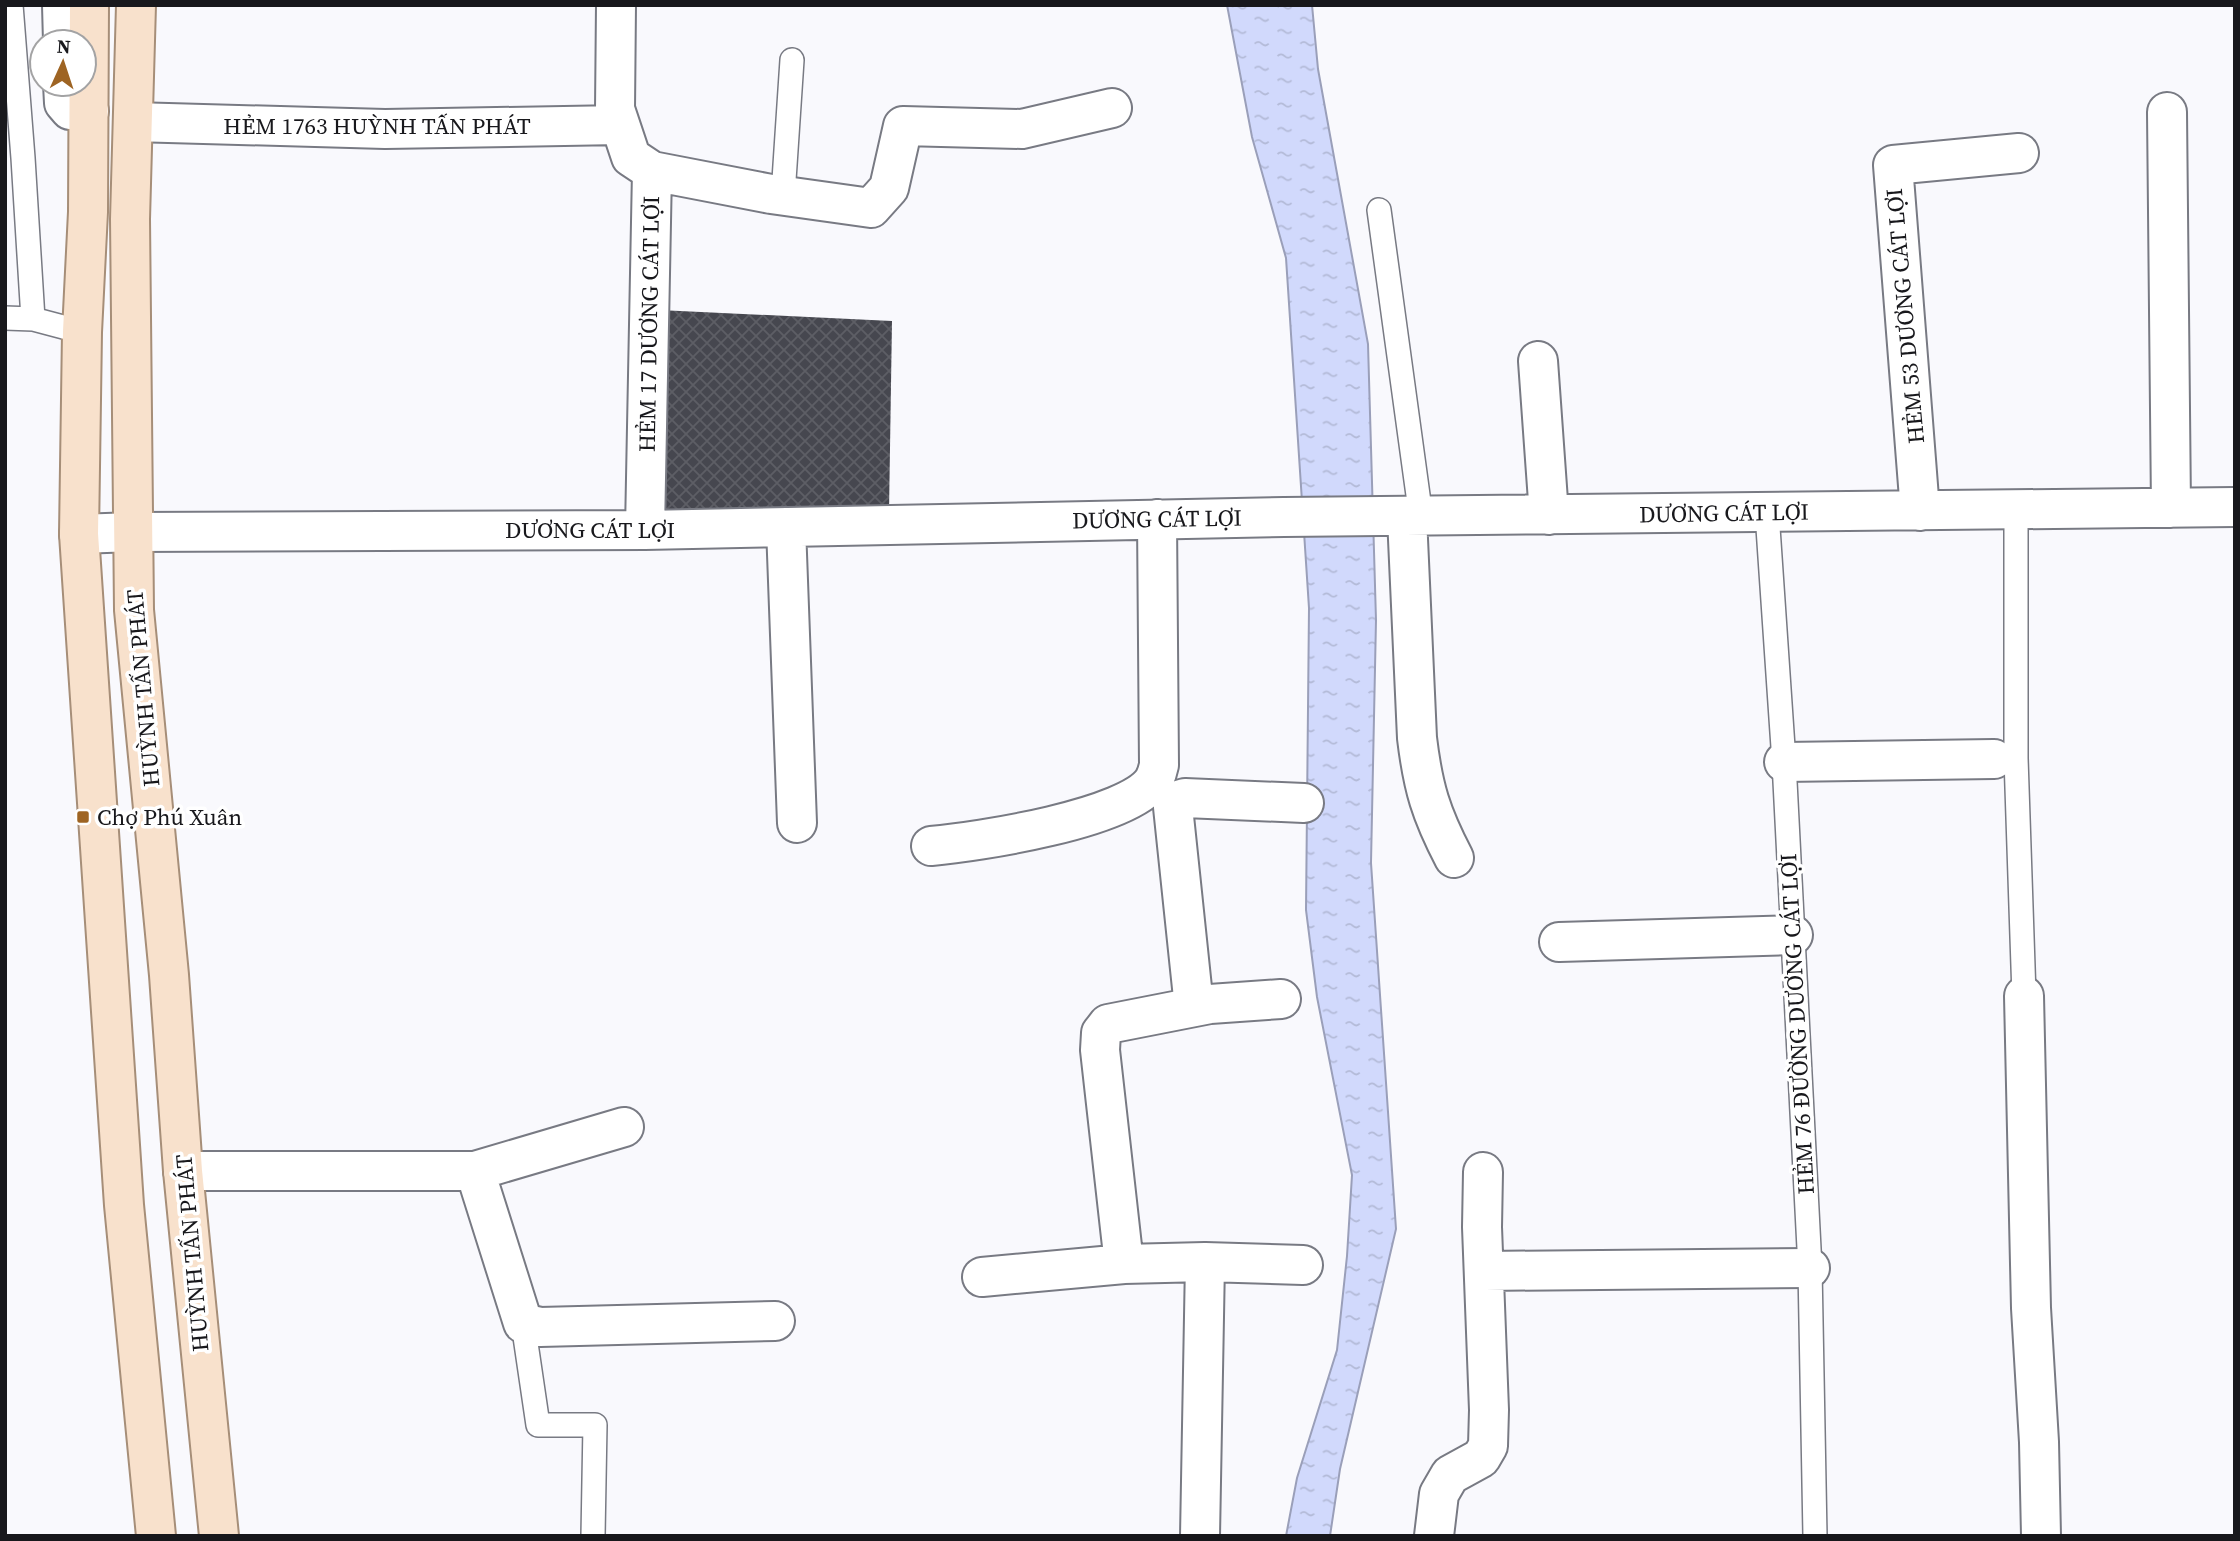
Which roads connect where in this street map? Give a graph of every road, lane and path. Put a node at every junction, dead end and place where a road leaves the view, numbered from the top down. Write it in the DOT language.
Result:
graph roads {
  1 [pos="11,5"];
  2 [pos="62,5"];
  3 [pos="89,5"];
  4 [pos="136,5"];
  5 [pos="616,5"];
  6 [pos="63,28"];
  7 [pos="86,28"];
  8 [pos="792,60"];
  9 [pos="76,98"];
  10 [pos="1112,108"];
  11 [pos="2167,112"];
  12 [pos="133,122"];
  13 [pos="621,125"];
  14 [pos="2019,153"];
  15 [pos="14,159"];
  16 [pos="652,171"];
  17 [pos="783,195"];
  18 [pos="1378,210"];
  19 [pos="5,317"];
  20 [pos="33,318"];
  21 [pos="82,332"];
  22 [pos="1538,360"];
  23 [pos="2235,507"];
  24 [pos="2171,508"];
  25 [pos="2016,510"];
  26 [pos="1920,511"];
  27 [pos="1767,513"];
  28 [pos="1549,515"];
  29 [pos="1406,517"];
  30 [pos="1157,519"];
  31 [pos="786,527"];
  32 [pos="645,530"];
  33 [pos="133,532"];
  34 [pos="79,534"];
  35 [pos="1994,759"];
  36 [pos="1784,762"];
  37 [pos="1304,803"];
  38 [pos="797,823"];
  39 [pos="931,846"];
  40 [pos="1454,858"];
  41 [pos="1793,935"];
  42 [pos="1559,942"];
  43 [pos="2024,996"];
  44 [pos="1281,999"];
  45 [pos="1194,1007"];
  46 [pos="624,1127"];
  47 [pos="183,1171"];
  48 [pos="475,1171"];
  49 [pos="1483,1172"];
  50 [pos="1205,1262"];
  51 [pos="1124,1264"];
  52 [pos="1303,1265"];
  53 [pos="1810,1268"];
  54 [pos="1485,1271"];
  55 [pos="982,1277"];
  56 [pos="775,1321"];
  57 [pos="523,1323"];
  58 [pos="156,1536"];
  59 [pos="219,1536"];
  60 [pos="593,1536"];
  61 [pos="1200,1536"];
  62 [pos="1434,1536"];
  63 [pos="1815,1536"];
  64 [pos="2040,1536"];
  1 -- 15 [label="lane"];
  2 -- 6 [label="street"];
  3 -- 7 [label="main road"];
  4 -- 12 [label="main road, HUỲNH TẤN PHÁT"];
  5 -- 13 [label="street, HẺM 17 DƯƠNG CÁT LỢI"];
  8 -- 17 [label="lane"];
  9 -- 21 [label="main road"];
  10 -- 17 [label="street"];
  11 -- 24 [label="street"];
  12 -- 13 [label="street, HẺM 1763 HUỲNH TẤN PHÁT"];
  12 -- 33 [label="main road, HUỲNH TẤN PHÁT"];
  13 -- 16 [label="street, HẺM 17 DƯƠNG CÁT LỢI"];
  14 -- 26 [label="street, HẺM 53 DƯƠNG CÁT LỢI"];
  15 -- 20 [label="lane"];
  16 -- 17 [label="street"];
  16 -- 32 [label="street, HẺM 17 DƯƠNG CÁT LỢI"];
  18 -- 29 [label="lane"];
  19 -- 20 [label="lane"];
  20 -- 21 [label="lane"];
  21 -- 34 [label="main road"];
  22 -- 28 [label="street"];
  23 -- 24 [label="street, DƯƠNG CÁT LỢI"];
  24 -- 25 [label="street, DƯƠNG CÁT LỢI"];
  25 -- 26 [label="street, DƯƠNG CÁT LỢI"];
  25 -- 43 [label="lane"];
  26 -- 27 [label="street, DƯƠNG CÁT LỢI"];
  27 -- 28 [label="street, DƯƠNG CÁT LỢI"];
  27 -- 36 [label="lane, HẺM 76 ĐƯỜNG DƯƠNG CÁT LỢI"];
  28 -- 29 [label="street, DƯƠNG CÁT LỢI"];
  29 -- 30 [label="street, DƯƠNG CÁT LỢI"];
  29 -- 40 [label="street"];
  30 -- 31 [label="street, DƯƠNG CÁT LỢI"];
  30 -- 39 [label="street"];
  31 -- 32 [label="street, DƯƠNG CÁT LỢI"];
  31 -- 38 [label="street"];
  32 -- 33 [label="street, DƯƠNG CÁT LỢI"];
  33 -- 34 [label="street, DƯƠNG CÁT LỢI"];
  33 -- 47 [label="main road, HUỲNH TẤN PHÁT"];
  34 -- 58 [label="main road"];
  35 -- 36 [label="street"];
  36 -- 41 [label="lane, HẺM 76 ĐƯỜNG DƯƠNG CÁT LỢI"];
  37 -- 45 [label="street"];
  41 -- 42 [label="street"];
  41 -- 53 [label="lane, HẺM 76 ĐƯỜNG DƯƠNG CÁT LỢI"];
  43 -- 64 [label="street"];
  44 -- 45 [label="street"];
  45 -- 51 [label="street"];
  46 -- 48 [label="street"];
  47 -- 48 [label="street"];
  47 -- 59 [label="main road, HUỲNH TẤN PHÁT"];
  48 -- 57 [label="street"];
  49 -- 54 [label="street"];
  50 -- 51 [label="street"];
  50 -- 52 [label="street"];
  50 -- 61 [label="street"];
  51 -- 55 [label="street"];
  53 -- 54 [label="street"];
  53 -- 63 [label="lane, HẺM 76 ĐƯỜNG DƯƠNG CÁT LỢI"];
  54 -- 62 [label="street"];
  56 -- 57 [label="street"];
  57 -- 60 [label="lane"];
}
